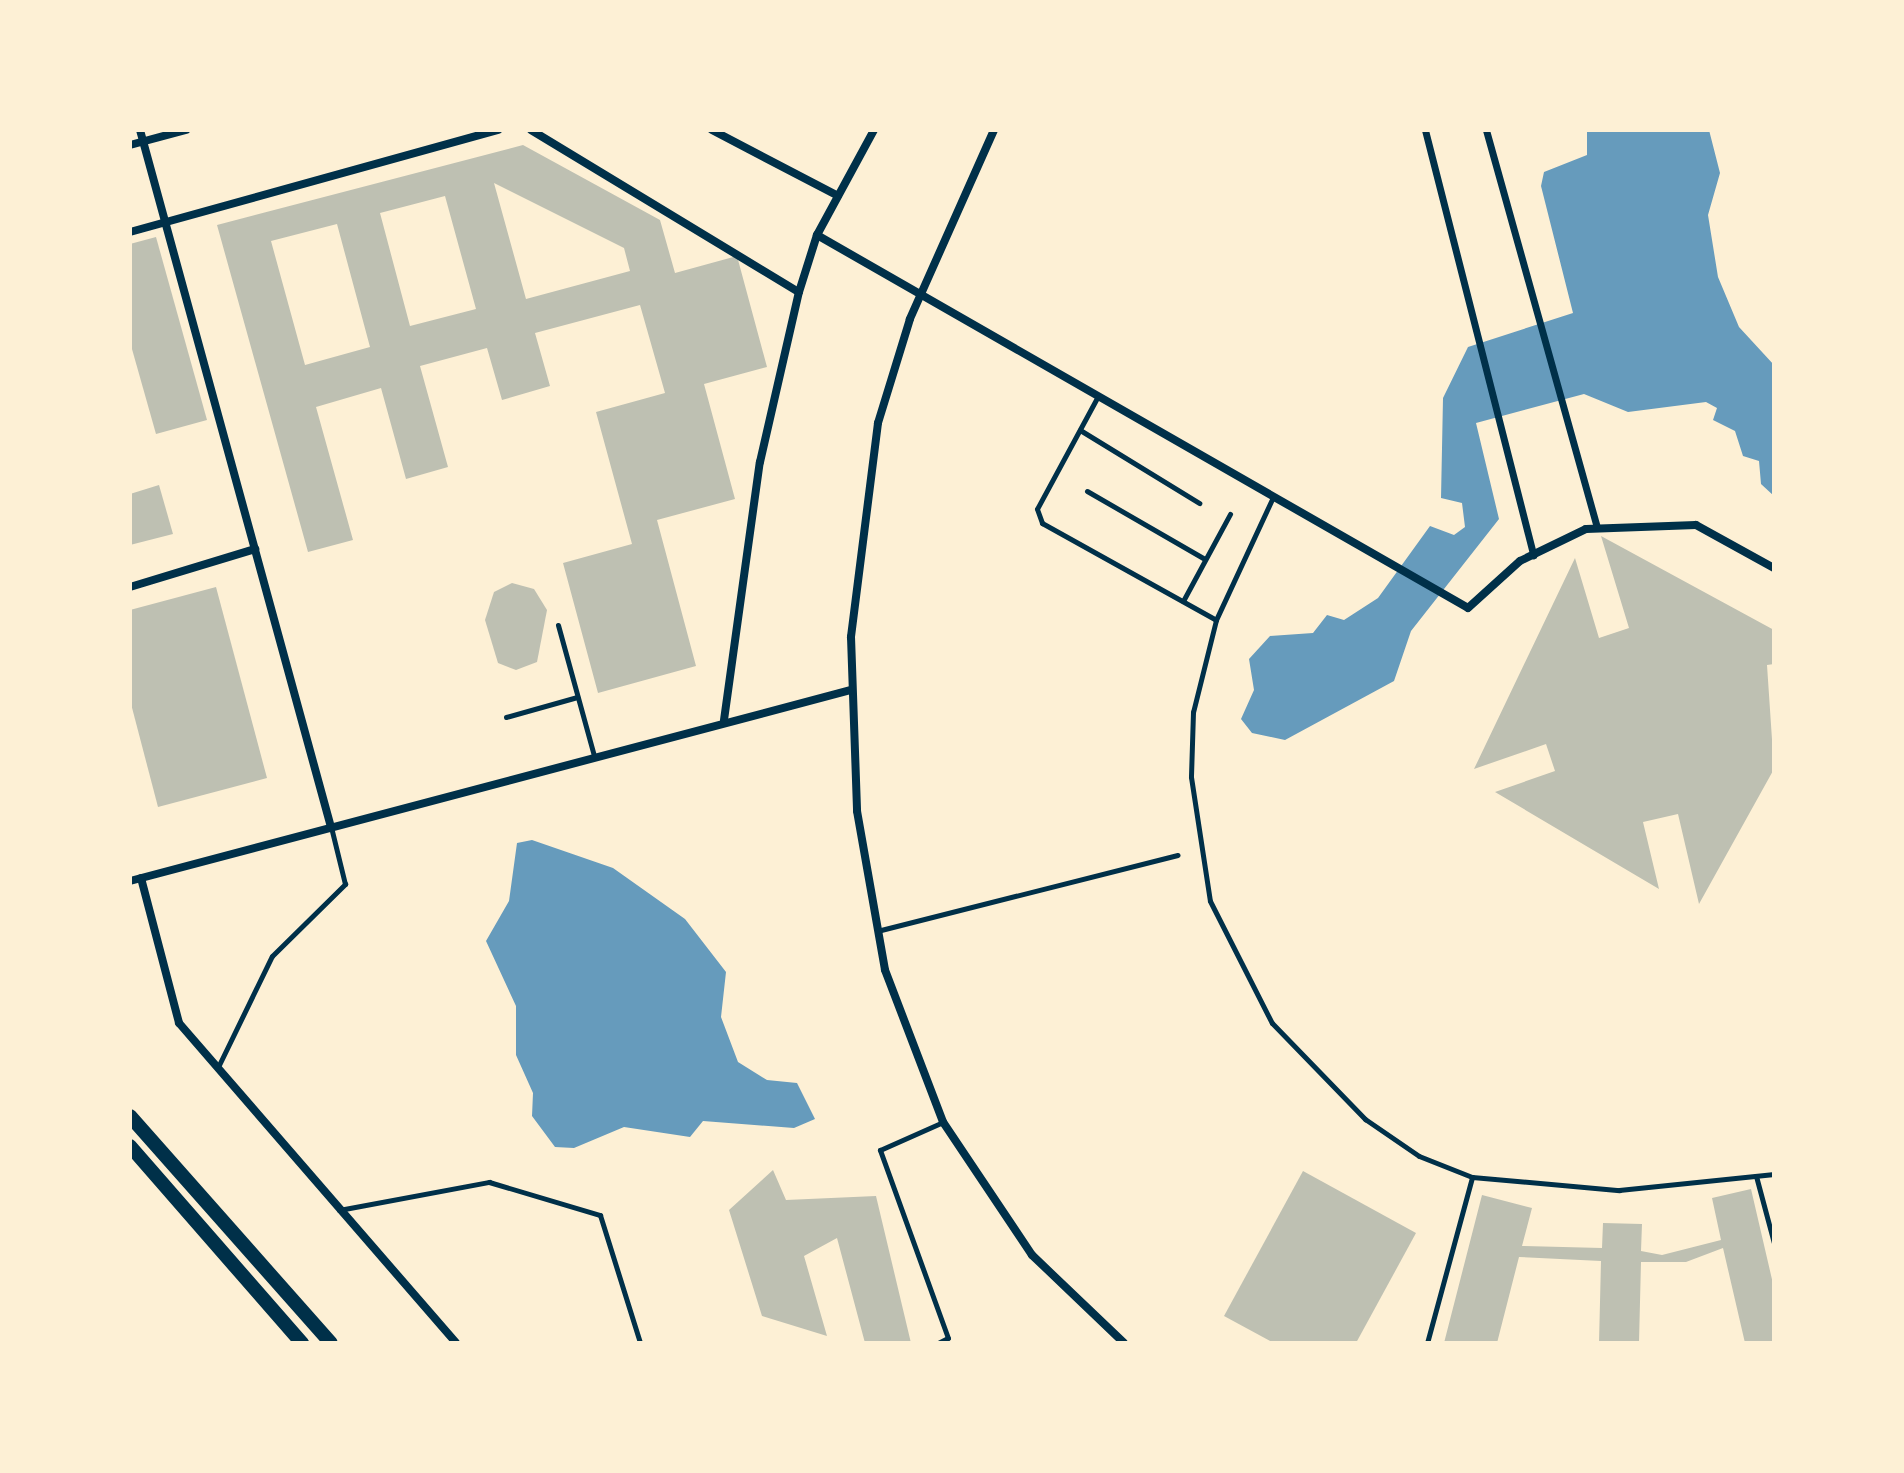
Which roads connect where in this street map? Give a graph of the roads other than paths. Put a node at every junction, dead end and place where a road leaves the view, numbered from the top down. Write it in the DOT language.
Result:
graph roads {
  1 [pos="140,130"];
  2 [pos="186,130"];
  3 [pos="498,130"];
  4 [pos="531,130"];
  5 [pos="712,130"];
  6 [pos="874,130"];
  7 [pos="994,130"];
  8 [pos="1425,130"];
  9 [pos="1486,130"];
  10 [pos="143,141"];
  11 [pos="130,145"];
  12 [pos="838,196"];
  13 [pos="166,222"];
  14 [pos="130,232"];
  15 [pos="817,235"];
  16 [pos="799,292"];
  17 [pos="922,292"];
  18 [pos="1099,395"];
  19 [pos="1080,430"];
  20 [pos="1087,491"];
  21 [pos="1273,496"];
  22 [pos="1199,503"];
  23 [pos="1230,514"];
  24 [pos="1597,528"];
  25 [pos="255,549"];
  26 [pos="1533,555"];
  27 [pos="1205,559"];
  28 [pos="1774,568"];
  29 [pos="130,587"];
  30 [pos="1183,601"];
  31 [pos="1216,620"];
  32 [pos="558,625"];
  33 [pos="851,690"];
  34 [pos="577,697"];
  35 [pos="506,717"];
  36 [pos="724,720"];
  37 [pos="594,756"];
  38 [pos="331,827"];
  39 [pos="1178,855"];
  40 [pos="141,878"];
  41 [pos="130,881"];
  42 [pos="876,932"];
  43 [pos="216,1071"];
  44 [pos="130,1116"];
  45 [pos="943,1122"];
  46 [pos="130,1146"];
  47 [pos="1774,1174"];
  48 [pos="1756,1176"];
  49 [pos="1472,1177"];
  50 [pos="337,1211"];
  51 [pos="1774,1243"];
  52 [pos="302,1343"];
  53 [pos="331,1343"];
  54 [pos="456,1343"];
  55 [pos="640,1343"];
  56 [pos="697,1343"];
  57 [pos="748,1343"];
  58 [pos="938,1343"];
  59 [pos="1124,1343"];
  60 [pos="1427,1343"];
  1 -- 10 [label="street"];
  2 -- 10 [label="street"];
  3 -- 13 [label="street"];
  4 -- 16 [label="street"];
  5 -- 12 [label="street"];
  6 -- 12 [label="street"];
  7 -- 17 [label="street"];
  8 -- 26 [label="street"];
  9 -- 24 [label="street"];
  10 -- 11 [label="street"];
  10 -- 13 [label="street"];
  12 -- 15 [label="street"];
  13 -- 14 [label="street"];
  13 -- 25 [label="street"];
  15 -- 16 [label="street"];
  15 -- 17 [label="street"];
  16 -- 36 [label="street"];
  17 -- 18 [label="street"];
  17 -- 33 [label="street"];
  18 -- 19 [label="lane"];
  18 -- 21 [label="street"];
  19 -- 22 [label="lane"];
  19 -- 30 [label="lane"];
  20 -- 27 [label="lane"];
  21 -- 26 [label="street"];
  21 -- 31 [label="lane"];
  23 -- 27 [label="lane"];
  24 -- 26 [label="street"];
  24 -- 28 [label="street"];
  25 -- 29 [label="street"];
  25 -- 38 [label="street"];
  27 -- 30 [label="lane"];
  30 -- 31 [label="lane"];
  31 -- 49 [label="lane"];
  32 -- 34 [label="lane"];
  33 -- 36 [label="street"];
  33 -- 42 [label="street"];
  34 -- 35 [label="lane"];
  34 -- 37 [label="lane"];
  36 -- 37 [label="street"];
  37 -- 38 [label="street"];
  38 -- 40 [label="street"];
  38 -- 43 [label="lane"];
  39 -- 42 [label="lane"];
  40 -- 41 [label="street"];
  40 -- 43 [label="street"];
  42 -- 45 [label="street"];
  43 -- 50 [label="street"];
  44 -- 53 [label="main road"];
  45 -- 58 [label="lane"];
  45 -- 59 [label="street"];
  46 -- 52 [label="main road"];
  47 -- 48 [label="lane"];
  48 -- 49 [label="lane"];
  48 -- 51 [label="lane"];
  49 -- 60 [label="lane"];
  50 -- 54 [label="street"];
  50 -- 55 [label="lane"];
  56 -- 57 [label="lane"];
}
